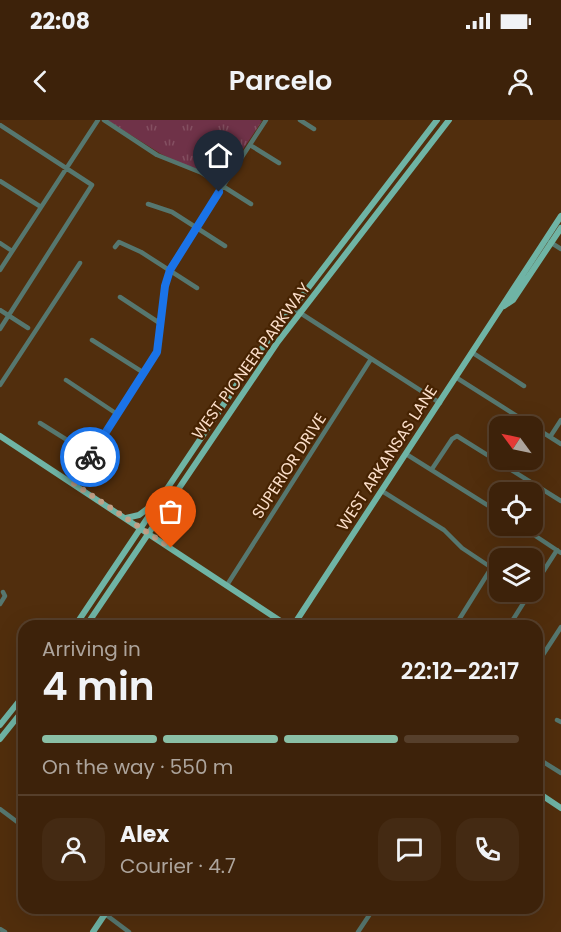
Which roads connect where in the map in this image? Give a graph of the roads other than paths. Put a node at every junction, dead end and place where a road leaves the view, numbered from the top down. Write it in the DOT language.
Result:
graph roads {
  1 [pos="98,120"];
  2 [pos="104,120"];
  3 [pos="266,120"];
  4 [pos="300,120"];
  5 [pos="437,120"];
  6 [pos="449,120"];
  7 [pos="0,125"];
  8 [pos="314,129"];
  9 [pos="250,145"];
  10 [pos="279,163"];
  11 [pos="66,168"];
  12 [pos="0,181"];
  13 [pos="223,186"];
  14 [pos="148,204"];
  15 [pos="251,204"];
  16 [pos="41,207"];
  17 [pos="364,213"];
  18 [pos="561,216"];
  19 [pos="372,219"];
  20 [pos="196,228"];
  21 [pos="561,228"];
  22 [pos="548,241"];
  23 [pos="0,243"];
  24 [pos="225,246"];
  25 [pos="115,247"];
  26 [pos="561,249"];
  27 [pos="12,251"];
  28 [pos="80,263"];
  29 [pos="0,270"];
  30 [pos="170,270"];
  31 [pos="197,288"];
  32 [pos="120,297"];
  33 [pos="291,307"];
  34 [pos="0,310"];
  35 [pos="300,313"];
  36 [pos="9,316"];
  37 [pos="162,324"];
  38 [pos="28,328"];
  39 [pos="0,329"];
  40 [pos="92,339"];
  41 [pos="473,353"];
  42 [pos="371,359"];
  43 [pos="144,373"];
  44 [pos="457,378"];
  45 [pos="66,380"];
  46 [pos="0,385"];
  47 [pos="525,386"];
  48 [pos="440,403"];
  49 [pos="117,414"];
  50 [pos="561,420"];
  51 [pos="40,423"];
  52 [pos="202,435"];
  53 [pos="0,436"];
  54 [pos="550,437"];
  55 [pos="209,442"];
  56 [pos="561,444"];
  57 [pos="406,454"];
  58 [pos="91,455"];
  59 [pos="432,470"];
  60 [pos="73,483"];
  61 [pos="382,491"];
  62 [pos="159,500"];
  63 [pos="561,501"];
  64 [pos="489,506"];
  65 [pos="125,518"];
  66 [pos="140,527"];
  67 [pos="148,533"];
  68 [pos="535,536"];
  69 [pos="159,540"];
  70 [pos="136,552"];
  71 [pos="559,552"];
  72 [pos="543,575"];
  73 [pos="226,585"];
  74 [pos="3,592"];
  75 [pos="524,602"];
  76 [pos="0,604"];
  77 [pos="79,620"];
  78 [pos="90,620"];
  79 [pos="279,620"];
  80 [pos="297,620"];
  81 [pos="459,620"];
  82 [pos="512,620"];
  83 [pos="561,627"];
  84 [pos="543,655"];
  85 [pos="18,702"];
  86 [pos="18,716"];
  87 [pos="0,725"];
  88 [pos="0,739"];
  89 [pos="543,762"];
  90 [pos="561,773"];
  91 [pos="543,796"];
  92 [pos="561,808"];
  93 [pos="0,809"];
  94 [pos="18,822"];
  95 [pos="370,914"];
  96 [pos="104,915"];
  97 [pos="0,929"];
  98 [pos="5,932"];
  99 [pos="93,932"];
  100 [pos="129,932"];
  101 [pos="358,932"];
  1 -- 11 [label="street"];
  2 -- 13 [label="street"];
  3 -- 9 [label="street"];
  4 -- 8 [label="street"];
  5 -- 17 [label="main road, WEST PIONEER PARKWAY"];
  6 -- 19 [label="main road, WEST PIONEER PARKWAY"];
  7 -- 11 [label="street"];
  9 -- 10 [label="street"];
  9 -- 13 [label="street"];
  11 -- 16 [label="street"];
  11 -- 36 [label="street"];
  12 -- 16 [label="street"];
  13 -- 15 [label="street"];
  13 -- 20 [label="street"];
  14 -- 20 [label="street"];
  16 -- 27 [label="street"];
  17 -- 19 [label="main road"];
  17 -- 33 [label="main road, WEST PIONEER PARKWAY"];
  18 -- 22 [label="main road, WEST ARKANSAS LANE"];
  19 -- 35 [label="main road, WEST PIONEER PARKWAY"];
  20 -- 24 [label="street"];
  20 -- 30 [label="street"];
  21 -- 22 [label="main road, WEST ARKANSAS LANE"];
  22 -- 26 [label="street"];
  22 -- 41 [label="main road, WEST ARKANSAS LANE"];
  23 -- 27 [label="street"];
  25 -- 30 [label="street"];
  27 -- 29 [label="street"];
  28 -- 46 [label="street"];
  30 -- 31 [label="street"];
  30 -- 37 [label="street"];
  32 -- 37 [label="street"];
  33 -- 35 [label="street"];
  33 -- 52 [label="main road, WEST PIONEER PARKWAY"];
  34 -- 36 [label="street"];
  35 -- 42 [label="street"];
  35 -- 55 [label="main road, WEST PIONEER PARKWAY"];
  36 -- 38 [label="street"];
  36 -- 39 [label="street"];
  37 -- 43 [label="street"];
  40 -- 43 [label="street"];
  41 -- 44 [label="main road, WEST ARKANSAS LANE"];
  41 -- 47 [label="street"];
  42 -- 48 [label="street"];
  42 -- 73 [label="street, SUPERIOR DRIVE"];
  43 -- 49 [label="street"];
  44 -- 48 [label="main road, WEST ARKANSAS LANE"];
  44 -- 54 [label="street"];
  45 -- 49 [label="street"];
  48 -- 57 [label="main road, WEST ARKANSAS LANE"];
  49 -- 58 [label="street"];
  50 -- 54 [label="street"];
  51 -- 58 [label="street"];
  52 -- 55 [label="main road"];
  52 -- 62 [label="main road, WEST PIONEER PARKWAY"];
  53 -- 60 [label="main road"];
  54 -- 56 [label="street"];
  55 -- 67 [label="main road, WEST PIONEER PARKWAY"];
  57 -- 59 [label="street"];
  57 -- 61 [label="main road, WEST ARKANSAS LANE"];
  58 -- 60 [label="street"];
  59 -- 63 [label="street"];
  59 -- 64 [label="street"];
  60 -- 65 [label="main road"];
  61 -- 80 [label="main road, WEST ARKANSAS LANE"];
  61 -- 81 [label="street"];
  62 -- 65 [label="main road"];
  62 -- 66 [label="main road, WEST PIONEER PARKWAY"];
  65 -- 66 [label="main road"];
  66 -- 67 [label="main road"];
  66 -- 77 [label="main road, WEST PIONEER PARKWAY"];
  67 -- 69 [label="main road"];
  67 -- 70 [label="main road, WEST PIONEER PARKWAY"];
  68 -- 71 [label="street"];
  69 -- 70 [label="main road"];
  69 -- 73 [label="main road"];
  70 -- 78 [label="main road, WEST PIONEER PARKWAY"];
  71 -- 72 [label="street"];
  73 -- 79 [label="main road"];
  74 -- 76 [label="street"];
  75 -- 82 [label="street"];
  83 -- 84 [label="street"];
  85 -- 87 [label="main road"];
  86 -- 88 [label="main road"];
  89 -- 90 [label="street"];
  91 -- 92 [label="main road"];
  93 -- 94 [label="street"];
  95 -- 101 [label="street"];
  96 -- 99 [label="main road"];
  96 -- 100 [label="street"];
  97 -- 98 [label="street"];
}
